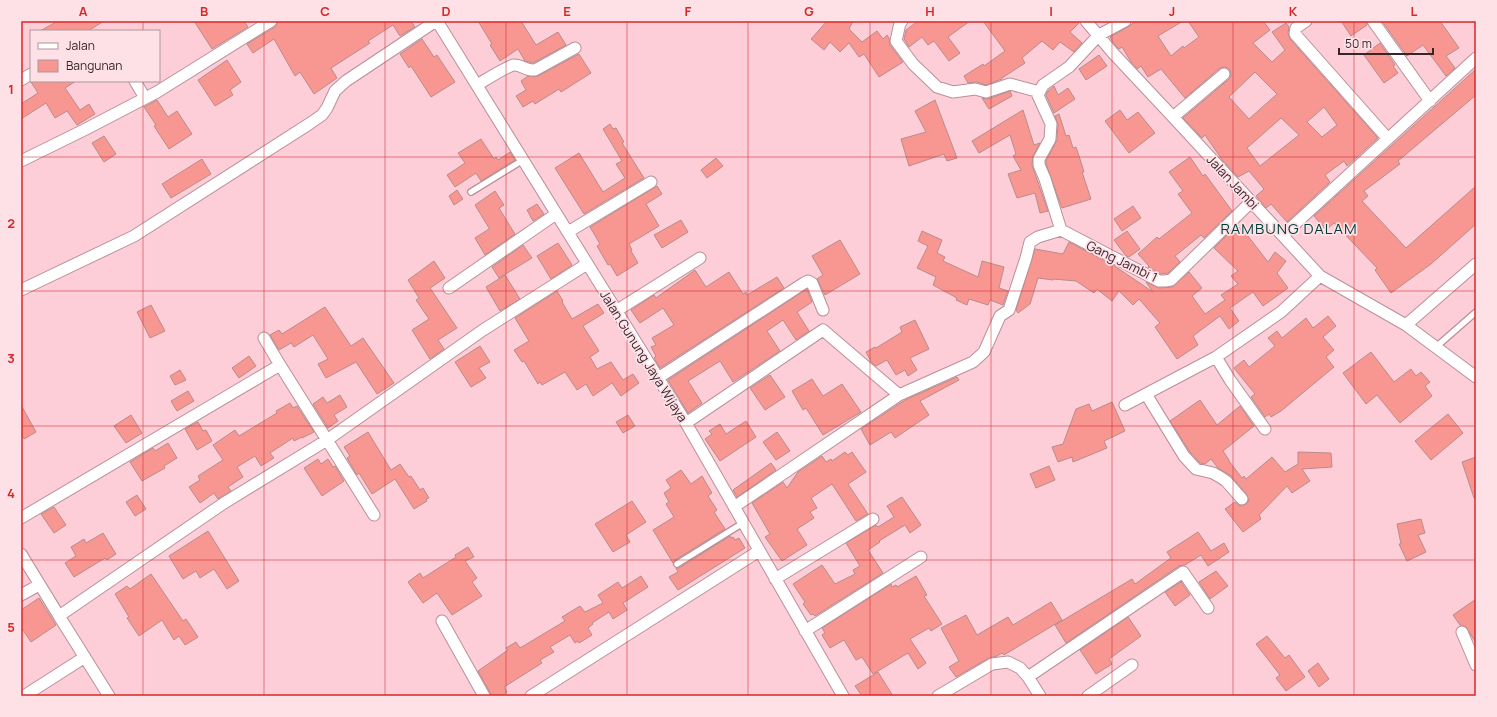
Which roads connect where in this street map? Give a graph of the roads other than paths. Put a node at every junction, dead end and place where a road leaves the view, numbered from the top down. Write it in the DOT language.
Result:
graph roads {
  1 [pos="271,21"];
  2 [pos="437,21"];
  3 [pos="902,21"];
  4 [pos="1086,21"];
  5 [pos="1125,21"];
  6 [pos="1306,21"];
  7 [pos="1373,21"];
  8 [pos="1099,35"];
  9 [pos="575,48"];
  10 [pos="1476,58"];
  11 [pos="1224,74"];
  12 [pos="30,75"];
  13 [pos="21,80"];
  14 [pos="136,82"];
  15 [pos="477,86"];
  16 [pos="1038,95"];
  17 [pos="145,98"];
  18 [pos="1430,101"];
  19 [pos="1173,117"];
  20 [pos="1388,139"];
  21 [pos="523,160"];
  22 [pos="21,161"];
  23 [pos="651,182"];
  24 [pos="471,192"];
  25 [pos="1251,202"];
  26 [pos="556,214"];
  27 [pos="1061,230"];
  28 [pos="568,232"];
  29 [pos="1283,235"];
  30 [pos="700,258"];
  31 [pos="588,264"];
  32 [pos="1476,264"];
  33 [pos="1320,276"];
  34 [pos="449,288"];
  35 [pos="21,290"];
  36 [pos="823,310"];
  37 [pos="616,311"];
  38 [pos="1476,312"];
  39 [pos="1406,325"];
  40 [pos="264,338"];
  41 [pos="1436,346"];
  42 [pos="1216,357"];
  43 [pos="280,365"];
  44 [pos="1476,377"];
  45 [pos="658,378"];
  46 [pos="1146,394"];
  47 [pos="899,395"];
  48 [pos="1125,404"];
  49 [pos="686,423"];
  50 [pos="1265,429"];
  51 [pos="328,440"];
  52 [pos="1242,499"];
  53 [pos="734,507"];
  54 [pos="374,515"];
  55 [pos="21,518"];
  56 [pos="873,519"];
  57 [pos="743,523"];
  58 [pos="759,551"];
  59 [pos="21,554"];
  60 [pos="922,557"];
  61 [pos="677,564"];
  62 [pos="775,578"];
  63 [pos="39,585"];
  64 [pos="21,595"];
  65 [pos="1208,608"];
  66 [pos="59,616"];
  67 [pos="442,621"];
  68 [pos="805,630"];
  69 [pos="1462,632"];
  70 [pos="85,657"];
  71 [pos="1132,665"];
  72 [pos="1476,665"];
  73 [pos="1028,677"];
  74 [pos="24,696"];
  75 [pos="109,696"];
  76 [pos="484,696"];
  77 [pos="531,696"];
  78 [pos="843,696"];
  79 [pos="938,696"];
  80 [pos="1040,696"];
  81 [pos="1088,696"];
  1 -- 17 [label="street"];
  2 -- 15 [label="street, Jalan Gunung Jaya Wijaya"];
  2 -- 35 [label="street"];
  3 -- 16 [label="street"];
  4 -- 8 [label="street, Jalan Jambi"];
  5 -- 8 [label="street"];
  6 -- 20 [label="street"];
  7 -- 18 [label="street"];
  8 -- 16 [label="street"];
  8 -- 19 [label="street, Jalan Jambi"];
  9 -- 15 [label="street"];
  10 -- 18 [label="street"];
  11 -- 19 [label="street"];
  12 -- 13 [label="street"];
  14 -- 17 [label="street"];
  15 -- 21 [label="street, Jalan Gunung Jaya Wijaya"];
  16 -- 27 [label="street"];
  17 -- 22 [label="street"];
  18 -- 20 [label="street"];
  19 -- 25 [label="street, Jalan Jambi"];
  20 -- 29 [label="street"];
  21 -- 24 [label="lane"];
  21 -- 26 [label="street, Jalan Gunung Jaya Wijaya"];
  23 -- 28 [label="street"];
  25 -- 27 [label="street, Gang Jambi 1"];
  25 -- 29 [label="street, Jalan Jambi"];
  26 -- 28 [label="street, Jalan Gunung Jaya Wijaya"];
  26 -- 34 [label="street"];
  27 -- 47 [label="street"];
  28 -- 31 [label="street, Jalan Gunung Jaya Wijaya"];
  29 -- 33 [label="street, Jalan Jambi"];
  30 -- 37 [label="street"];
  31 -- 37 [label="street, Jalan Gunung Jaya Wijaya"];
  31 -- 51 [label="street"];
  32 -- 39 [label="street"];
  33 -- 39 [label="street, Jalan Jambi"];
  33 -- 42 [label="street"];
  36 -- 45 [label="street"];
  37 -- 45 [label="street, Jalan Gunung Jaya Wijaya"];
  38 -- 41 [label="lane"];
  39 -- 41 [label="street, Jalan Jambi"];
  40 -- 43 [label="street"];
  41 -- 44 [label="street, Jalan Jambi"];
  42 -- 46 [label="street"];
  42 -- 50 [label="street"];
  43 -- 51 [label="street"];
  43 -- 55 [label="street"];
  45 -- 49 [label="street, Jalan Gunung Jaya Wijaya"];
  46 -- 48 [label="street"];
  46 -- 52 [label="street"];
  47 -- 49 [label="street"];
  47 -- 53 [label="street"];
  49 -- 53 [label="street, Jalan Gunung Jaya Wijaya"];
  51 -- 54 [label="street"];
  51 -- 66 [label="street"];
  53 -- 57 [label="street, Jalan Gunung Jaya Wijaya"];
  56 -- 62 [label="street"];
  57 -- 58 [label="street, Jalan Gunung Jaya Wijaya"];
  57 -- 61 [label="lane"];
  58 -- 62 [label="street, Jalan Gunung Jaya Wijaya"];
  58 -- 77 [label="street"];
  59 -- 63 [label="street"];
  60 -- 68 [label="street"];
  62 -- 68 [label="street, Jalan Gunung Jaya Wijaya"];
  63 -- 64 [label="street"];
  63 -- 66 [label="street"];
  65 -- 73 [label="street"];
  66 -- 70 [label="street"];
  67 -- 76 [label="street"];
  68 -- 78 [label="street, Jalan Gunung Jaya Wijaya"];
  69 -- 72 [label="street"];
  70 -- 74 [label="street"];
  70 -- 75 [label="street"];
  71 -- 81 [label="street"];
  73 -- 79 [label="street"];
  73 -- 80 [label="street"];
}
